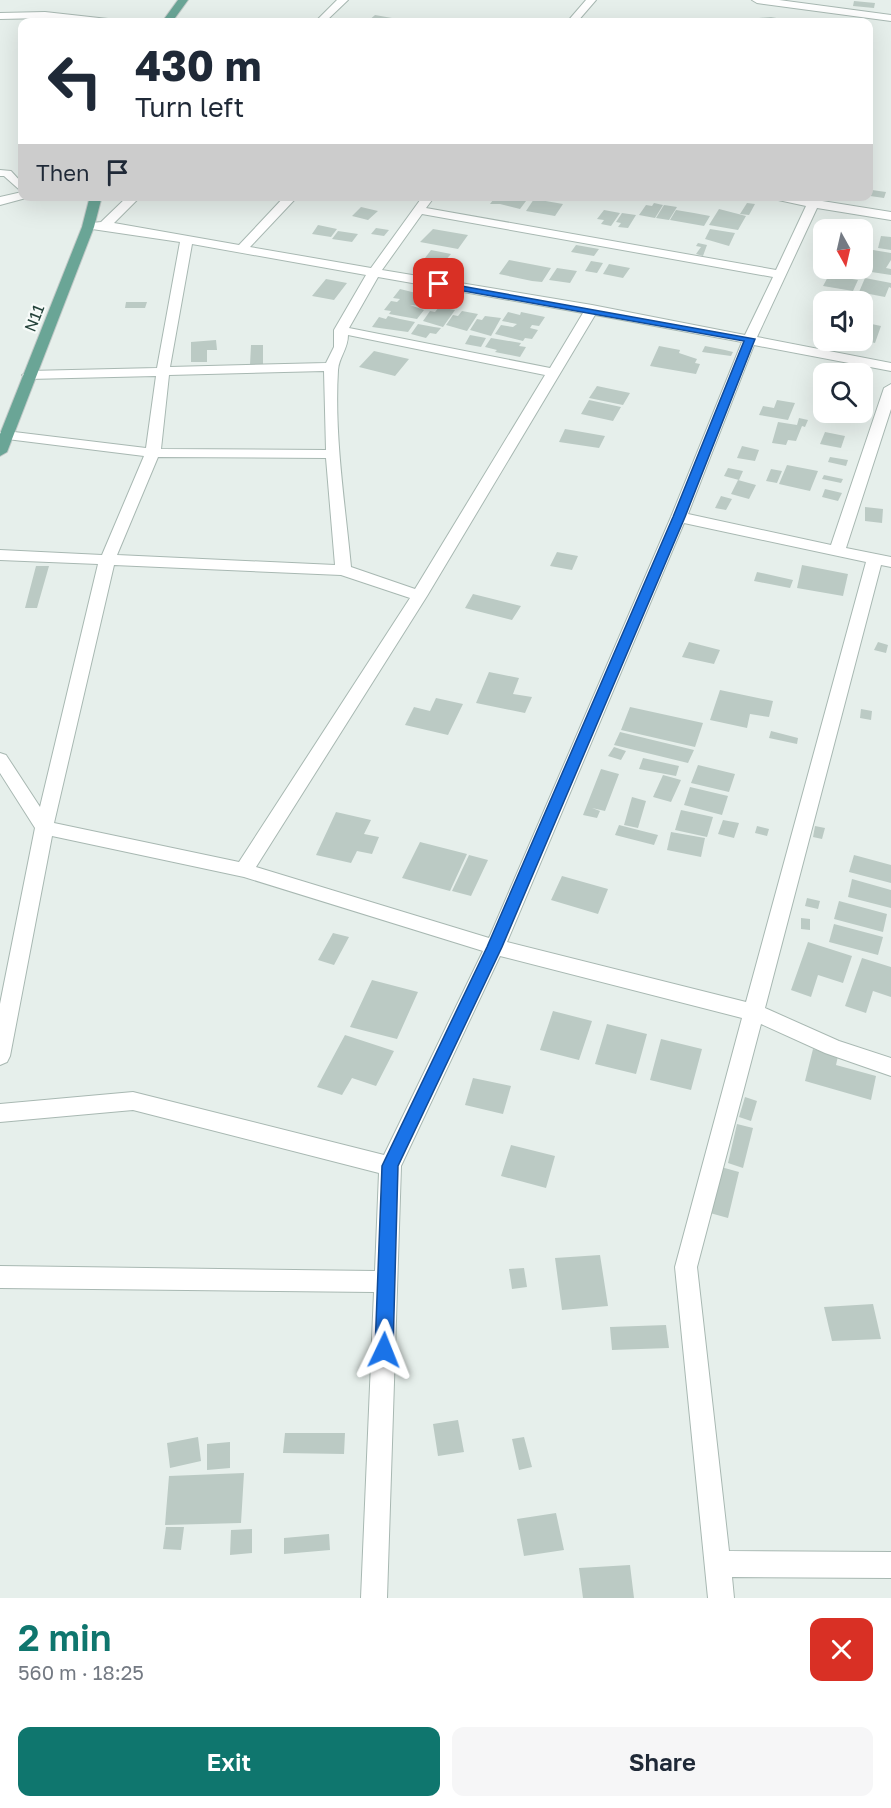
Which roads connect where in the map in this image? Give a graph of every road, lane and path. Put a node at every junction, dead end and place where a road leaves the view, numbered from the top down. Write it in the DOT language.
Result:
graph roads {
  1 [pos="183,0"];
  2 [pos="344,0"];
  3 [pos="591,0"];
  4 [pos="757,0"];
  5 [pos="0,16"];
  6 [pos="72,18"];
  7 [pos="170,18"];
  8 [pos="324,18"];
  9 [pos="575,18"];
  10 [pos="891,18"];
  11 [pos="0,172"];
  12 [pos="18,185"];
  13 [pos="18,197"];
  14 [pos="0,201"];
  15 [pos="95,201"];
  16 [pos="130,201"];
  17 [pos="287,201"];
  18 [pos="425,201"];
  19 [pos="795,201"];
  20 [pos="813,204"];
  21 [pos="418,210"];
  22 [pos="891,216"];
  23 [pos="105,225"];
  24 [pos="88,226"];
  25 [pos="187,240"];
  26 [pos="241,250"];
  27 [pos="373,274"];
  28 [pos="780,274"];
  29 [pos="592,309"];
  30 [pos="341,330"];
  31 [pos="750,339"];
  32 [pos="331,367"];
  33 [pos="891,367"];
  34 [pos="163,371"];
  35 [pos="552,372"];
  36 [pos="29,375"];
  37 [pos="891,388"];
  38 [pos="3,436"];
  39 [pos="0,452"];
  40 [pos="153,453"];
  41 [pos="333,454"];
  42 [pos="679,517"];
  43 [pos="837,550"];
  44 [pos="0,555"];
  45 [pos="883,560"];
  46 [pos="107,561"];
  47 [pos="343,570"];
  48 [pos="419,596"];
  49 [pos="0,759"];
  50 [pos="44,828"];
  51 [pos="244,870"];
  52 [pos="495,947"];
  53 [pos="756,1013"];
  54 [pos="0,1056"];
  55 [pos="891,1067"];
  56 [pos="0,1113"];
  57 [pos="390,1166"];
  58 [pos="0,1277"];
  59 [pos="387,1282"];
  60 [pos="717,1564"];
  61 [pos="891,1565"];
  62 [pos="374,1598"];
  63 [pos="721,1598"];
  1 -- 7 [label="main road"];
  2 -- 8 [label="street"];
  3 -- 9 [label="street"];
  4 -- 10 [label="street"];
  5 -- 6 [label="street"];
  11 -- 12 [label="street"];
  13 -- 14 [label="street"];
  15 -- 24 [label="main road, N11"];
  16 -- 23 [label="street"];
  17 -- 26 [label="street"];
  18 -- 21 [label="street"];
  19 -- 20 [label="street"];
  20 -- 22 [label="street"];
  20 -- 28 [label="street"];
  21 -- 27 [label="street"];
  21 -- 28 [label="street"];
  23 -- 24 [label="street"];
  23 -- 25 [label="street"];
  24 -- 36 [label="main road, N11"];
  25 -- 26 [label="street"];
  25 -- 34 [label="street"];
  26 -- 27 [label="street"];
  27 -- 29 [label="street"];
  27 -- 30 [label="street"];
  28 -- 31 [label="street"];
  29 -- 31 [label="street"];
  29 -- 35 [label="street"];
  30 -- 32 [label="street"];
  30 -- 35 [label="street"];
  31 -- 33 [label="street"];
  31 -- 42 [label="street"];
  32 -- 34 [label="street"];
  32 -- 41 [label="street"];
  34 -- 36 [label="street"];
  34 -- 40 [label="street"];
  35 -- 48 [label="street"];
  36 -- 38 [label="main road, N11"];
  37 -- 43 [label="street"];
  38 -- 39 [label="main road, N11"];
  38 -- 40 [label="street"];
  40 -- 41 [label="street"];
  40 -- 46 [label="street"];
  41 -- 47 [label="street"];
  42 -- 43 [label="street"];
  42 -- 52 [label="street"];
  43 -- 45 [label="street"];
  44 -- 46 [label="street"];
  45 -- 53 [label="street"];
  46 -- 47 [label="street"];
  46 -- 50 [label="street"];
  47 -- 48 [label="street"];
  48 -- 51 [label="street"];
  49 -- 50 [label="street"];
  50 -- 51 [label="street"];
  50 -- 54 [label="street"];
  51 -- 52 [label="street"];
  52 -- 53 [label="street"];
  52 -- 57 [label="street"];
  53 -- 55 [label="street"];
  53 -- 60 [label="street"];
  56 -- 57 [label="street"];
  57 -- 59 [label="street"];
  58 -- 59 [label="street"];
  59 -- 62 [label="street"];
  60 -- 61 [label="street"];
  60 -- 63 [label="street"];
}
